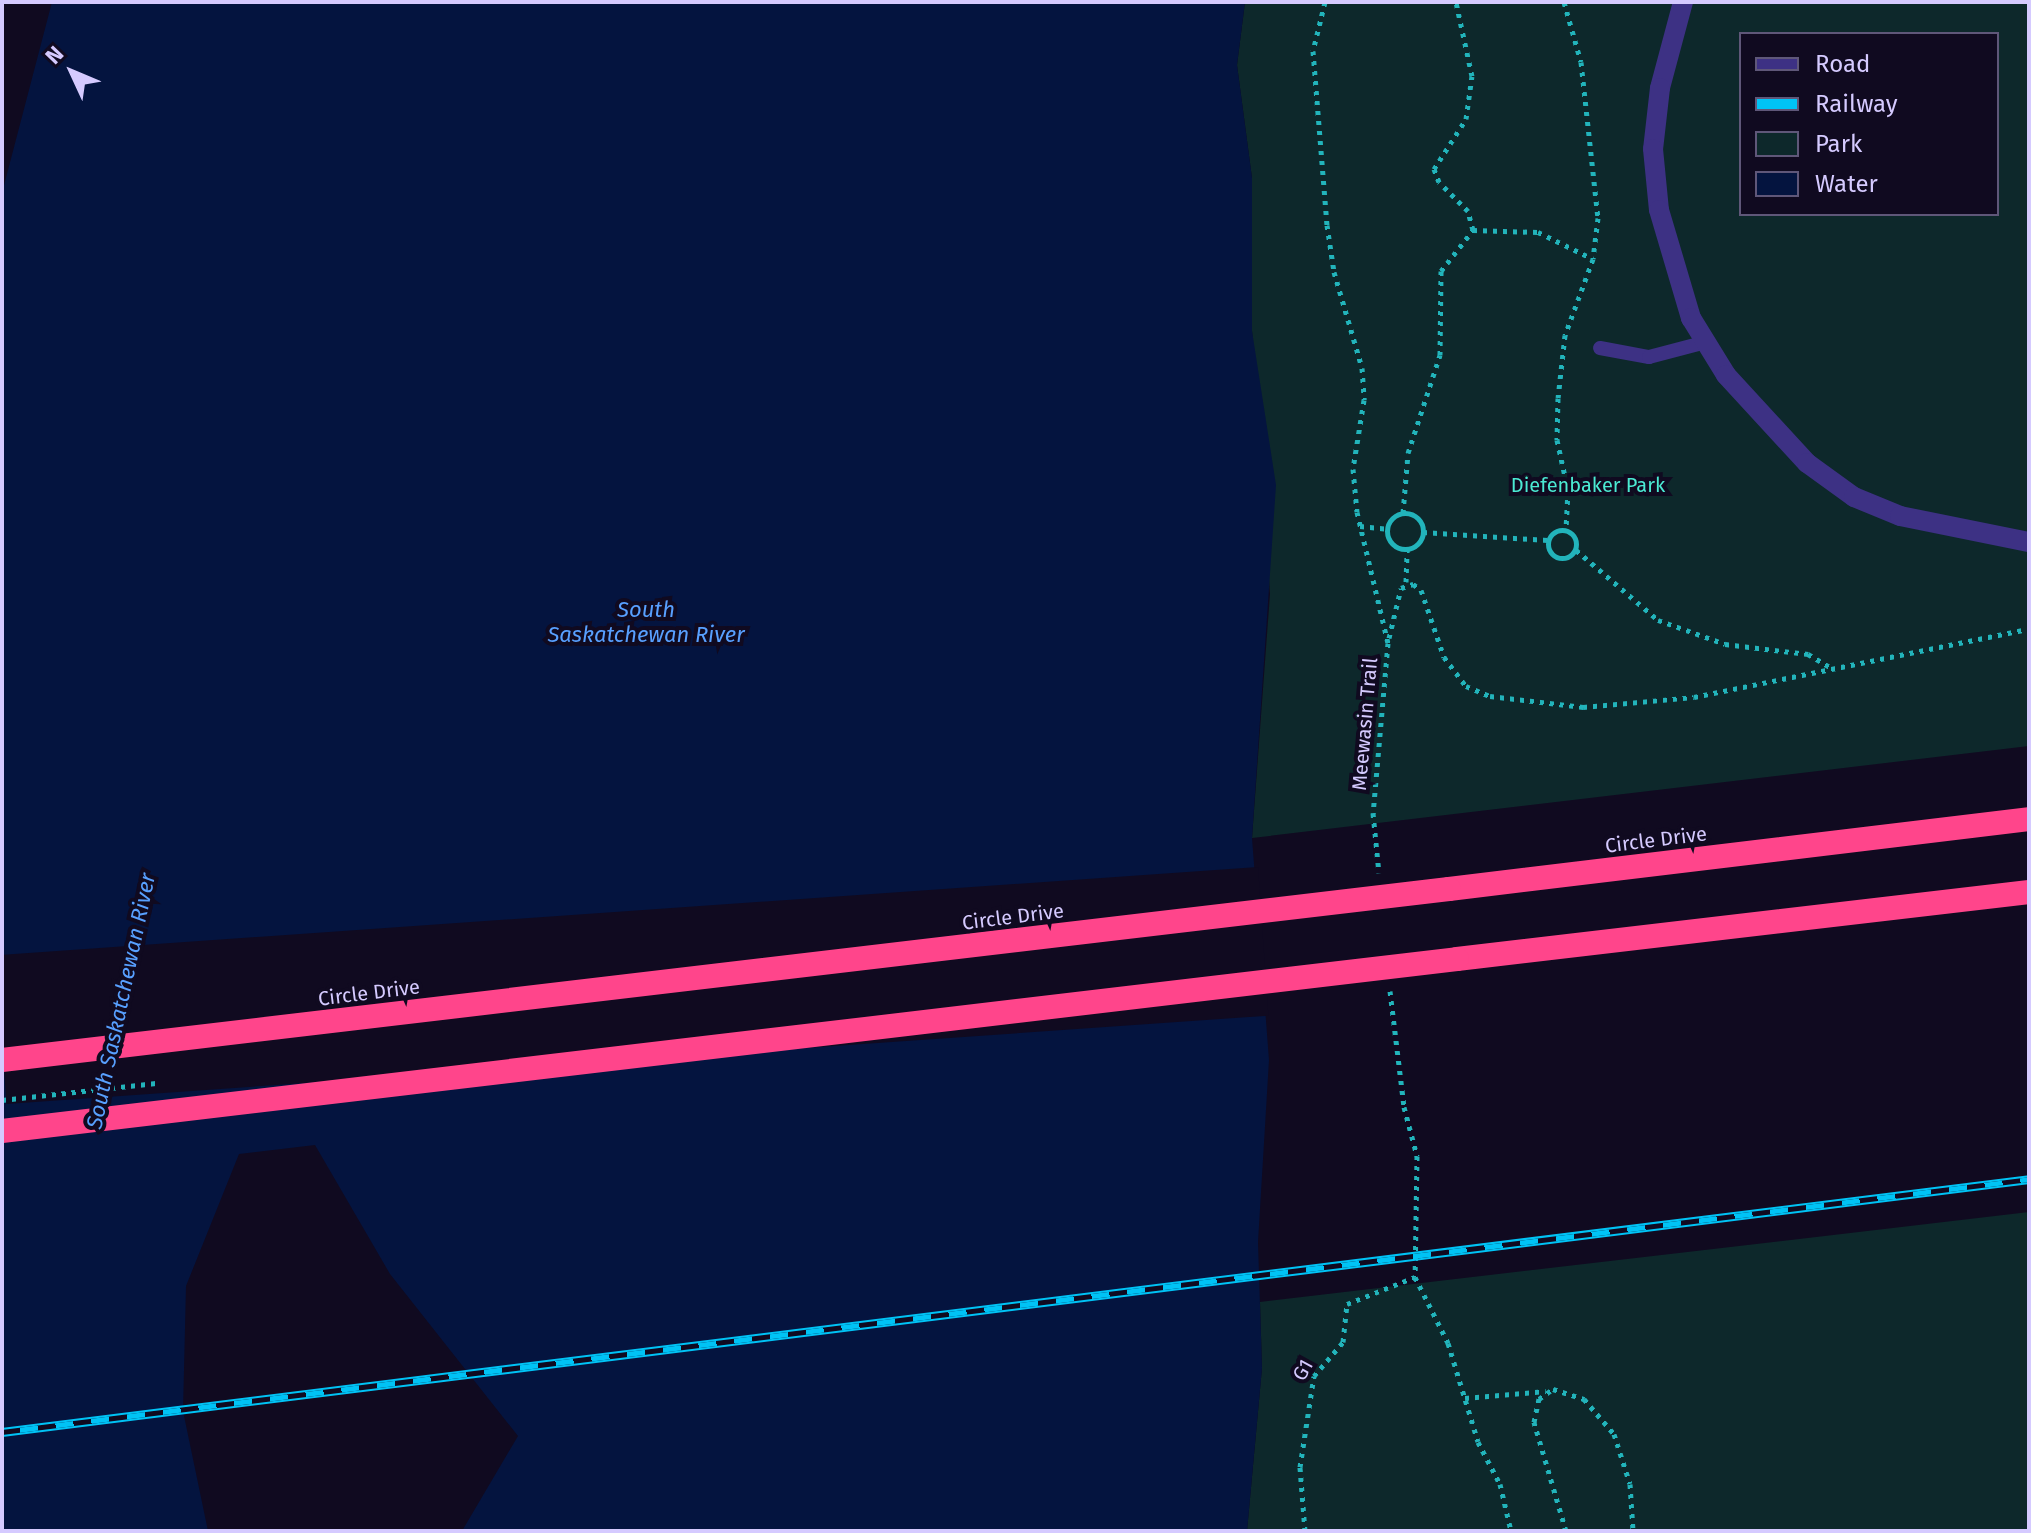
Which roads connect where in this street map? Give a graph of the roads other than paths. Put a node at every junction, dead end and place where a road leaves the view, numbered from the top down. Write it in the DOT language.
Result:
graph roads {
  1 [pos="1683,2"];
  2 [pos="1706,342"];
  3 [pos="1600,348"];
  4 [pos="2029,542"];
  5 [pos="2029,819"];
  6 [pos="2029,892"];
  7 [pos="2,1060"];
  8 [pos="2,1131"];
  1 -- 2 [label="street"];
  2 -- 3 [label="lane"];
  2 -- 4 [label="street"];
  5 -- 7 [label="highway, Circle Drive, bridge"];
  6 -- 8 [label="highway, bridge"];
}
